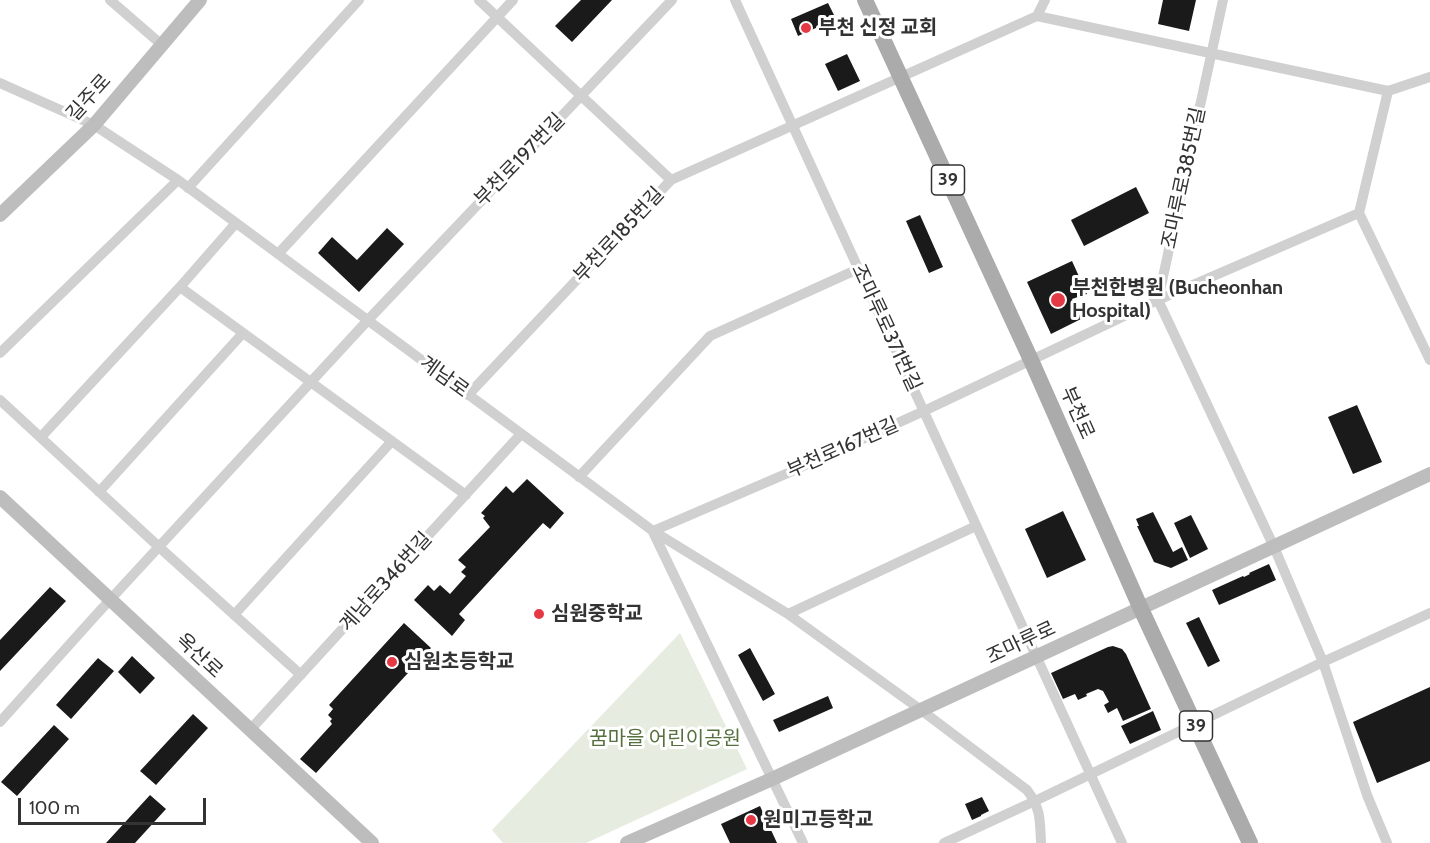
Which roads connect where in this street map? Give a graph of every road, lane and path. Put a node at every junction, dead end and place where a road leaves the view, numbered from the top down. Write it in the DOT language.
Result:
graph roads {
  1 [pos="110,0"];
  2 [pos="200,0"];
  3 [pos="359,0"];
  4 [pos="479,0"];
  5 [pos="513,0"];
  6 [pos="672,0"];
  7 [pos="735,0"];
  8 [pos="865,0"];
  9 [pos="1045,0"];
  10 [pos="1222,0"];
  11 [pos="1037,16"];
  12 [pos="498,17"];
  13 [pos="162,45"];
  14 [pos="1211,53"];
  15 [pos="901,77"];
  16 [pos="1430,77"];
  17 [pos="0,83"];
  18 [pos="1388,91"];
  19 [pos="582,95"];
  20 [pos="94,125"];
  21 [pos="792,125"];
  22 [pos="178,180"];
  23 [pos="671,180"];
  24 [pos="188,188"];
  25 [pos="1359,213"];
  26 [pos="0,215"];
  27 [pos="236,223"];
  28 [pos="278,254"];
  29 [pos="858,269"];
  30 [pos="180,286"];
  31 [pos="1158,300"];
  32 [pos="368,320"];
  33 [pos="243,333"];
  34 [pos="0,353"];
  35 [pos="1030,360"];
  36 [pos="1430,360"];
  37 [pos="310,382"];
  38 [pos="468,395"];
  39 [pos="0,400"];
  40 [pos="924,411"];
  41 [pos="521,434"];
  42 [pos="41,437"];
  43 [pos="392,441"];
  44 [pos="1430,474"];
  45 [pos="579,477"];
  46 [pos="99,492"];
  47 [pos="466,495"];
  48 [pos="0,497"];
  49 [pos="976,526"];
  50 [pos="653,531"];
  51 [pos="159,547"];
  52 [pos="1274,547"];
  53 [pos="110,600"];
  54 [pos="1141,609"];
  55 [pos="1430,613"];
  56 [pos="788,614"];
  57 [pos="234,615"];
  58 [pos="1037,657"];
  59 [pos="1323,662"];
  60 [pos="301,675"];
  61 [pos="921,710"];
  62 [pos="0,722"];
  63 [pos="1194,724"];
  64 [pos="250,730"];
  65 [pos="1090,775"];
  66 [pos="771,779"];
  67 [pos="1035,801"];
  68 [pos="372,843"];
  69 [pos="627,843"];
  70 [pos="803,843"];
  71 [pos="945,843"];
  72 [pos="1041,843"];
  73 [pos="1122,843"];
  74 [pos="1250,843"];
  75 [pos="1387,843"];
  1 -- 13 [label="street"];
  2 -- 13 [label="street, 길주로"];
  3 -- 24 [label="street"];
  4 -- 12 [label="street"];
  5 -- 12 [label="street"];
  6 -- 19 [label="street, 부천로197번길"];
  7 -- 21 [label="street, 조마루로371번길"];
  8 -- 15 [label="main road, 부천로 / 39"];
  9 -- 11 [label="street"];
  10 -- 14 [label="street, 조마루로385번길"];
  11 -- 14 [label="street"];
  11 -- 15 [label="street, 부천로185번길"];
  12 -- 19 [label="street"];
  12 -- 28 [label="street"];
  13 -- 20 [label="street, 길주로"];
  14 -- 18 [label="street"];
  14 -- 31 [label="street, 조마루로385번길"];
  15 -- 21 [label="street, 부천로185번길"];
  15 -- 35 [label="main road, 부천로 / 39"];
  16 -- 18 [label="street"];
  17 -- 20 [label="street, 계남로"];
  18 -- 25 [label="street"];
  19 -- 23 [label="street"];
  19 -- 32 [label="street, 부천로197번길"];
  20 -- 22 [label="street, 계남로"];
  20 -- 26 [label="street, 길주로"];
  21 -- 23 [label="street, 부천로185번길"];
  21 -- 29 [label="street, 조마루로371번길"];
  22 -- 24 [label="street, 계남로"];
  22 -- 34 [label="street"];
  23 -- 38 [label="street, 부천로185번길"];
  24 -- 27 [label="street, 계남로"];
  25 -- 31 [label="street, 부천로167번길"];
  25 -- 36 [label="street"];
  27 -- 28 [label="street, 계남로"];
  27 -- 30 [label="street"];
  28 -- 32 [label="street, 계남로"];
  29 -- 40 [label="street, 조마루로371번길"];
  29 -- 45 [label="street"];
  30 -- 33 [label="street"];
  30 -- 42 [label="street"];
  31 -- 35 [label="street, 부천로167번길"];
  31 -- 52 [label="street"];
  32 -- 37 [label="street, 부천로197번길"];
  32 -- 38 [label="street, 계남로"];
  33 -- 37 [label="street"];
  33 -- 46 [label="street"];
  35 -- 40 [label="street, 부천로167번길"];
  35 -- 54 [label="main road, 부천로 / 39"];
  37 -- 43 [label="street"];
  37 -- 51 [label="street, 부천로197번길"];
  38 -- 41 [label="street, 계남로"];
  39 -- 42 [label="street"];
  40 -- 49 [label="street, 조마루로371번길"];
  40 -- 50 [label="street, 부천로167번길"];
  41 -- 45 [label="street, 계남로"];
  41 -- 47 [label="street, 계남로346번길"];
  42 -- 46 [label="street"];
  43 -- 47 [label="street"];
  43 -- 57 [label="street"];
  44 -- 52 [label="street, 조마루로"];
  45 -- 50 [label="street, 계남로"];
  46 -- 51 [label="street"];
  47 -- 60 [label="street, 계남로346번길"];
  48 -- 53 [label="street, 옥산로"];
  49 -- 56 [label="street"];
  49 -- 58 [label="street, 조마루로371번길"];
  50 -- 56 [label="street"];
  50 -- 66 [label="street, 계남로"];
  51 -- 53 [label="street, 부천로197번길"];
  51 -- 57 [label="street"];
  52 -- 54 [label="street, 조마루로"];
  52 -- 59 [label="street"];
  53 -- 62 [label="street, 부천로197번길"];
  53 -- 64 [label="street, 옥산로"];
  54 -- 58 [label="street, 조마루로"];
  54 -- 63 [label="main road, 부천로 / 39"];
  55 -- 59 [label="street"];
  56 -- 61 [label="street"];
  57 -- 60 [label="street"];
  58 -- 61 [label="street, 조마루로"];
  58 -- 65 [label="street, 조마루로371번길"];
  59 -- 63 [label="street"];
  59 -- 75 [label="street"];
  60 -- 64 [label="street, 계남로346번길"];
  61 -- 66 [label="street, 조마루로"];
  61 -- 67 [label="street"];
  63 -- 65 [label="street"];
  63 -- 74 [label="main road, 부천로 / 39"];
  64 -- 68 [label="street, 옥산로"];
  65 -- 67 [label="street"];
  65 -- 73 [label="street, 조마루로371번길"];
  66 -- 69 [label="street, 조마루로"];
  66 -- 70 [label="street, 계남로"];
  67 -- 71 [label="street"];
  67 -- 72 [label="street"];
}
